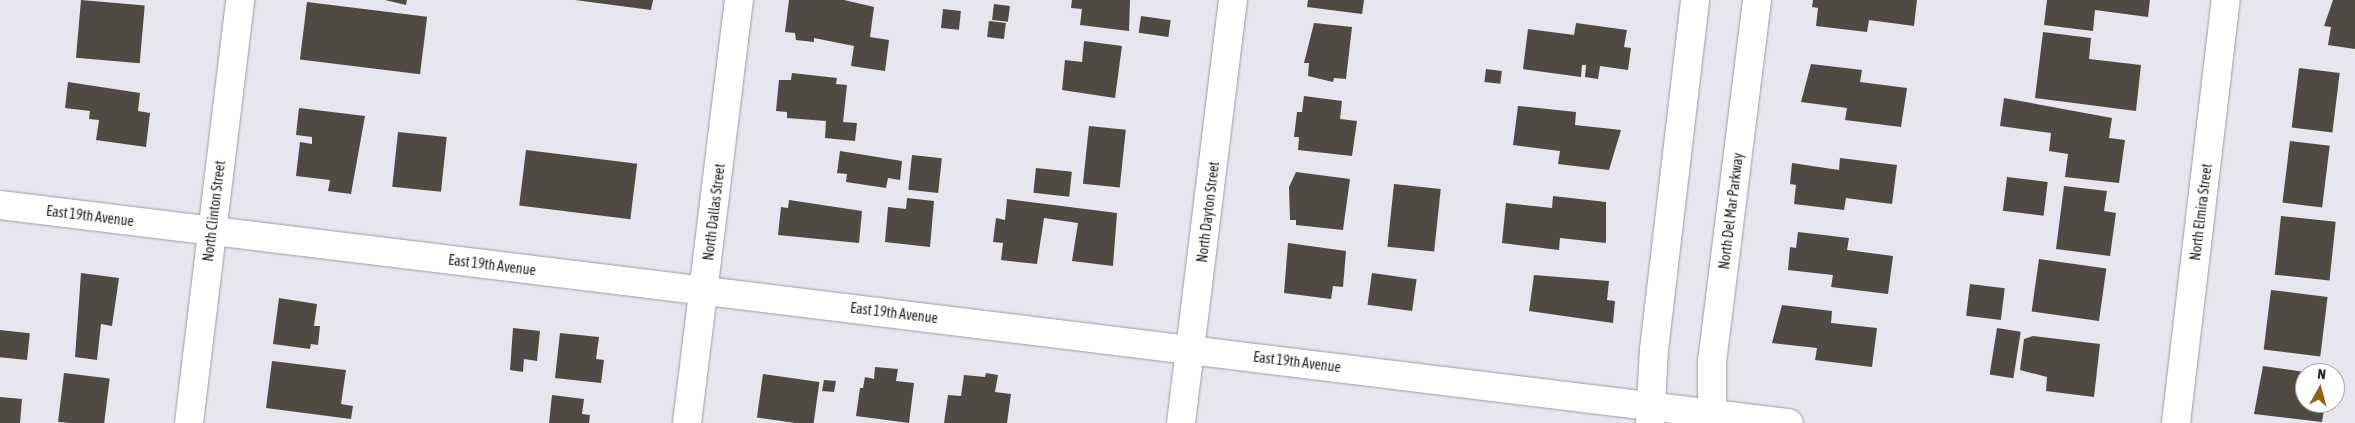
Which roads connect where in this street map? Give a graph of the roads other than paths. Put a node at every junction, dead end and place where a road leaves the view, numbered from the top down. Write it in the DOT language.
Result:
graph roads {
  1 [pos="240,0"];
  2 [pos="739,0"];
  3 [pos="1233,0"];
  4 [pos="1695,0"];
  5 [pos="1757,0"];
  6 [pos="2226,0"];
  7 [pos="0,205"];
  8 [pos="212,231"];
  9 [pos="705,290"];
  10 [pos="1191,348"];
  11 [pos="1651,415"];
  12 [pos="1712,418"];
  13 [pos="189,423"];
  14 [pos="687,423"];
  15 [pos="1181,423"];
  16 [pos="1789,423"];
  17 [pos="2176,423"];
  1 -- 8 [label="street, North Clinton Street"];
  2 -- 9 [label="street, North Dallas Street"];
  3 -- 10 [label="street, North Dayton Street"];
  4 -- 11 [label="street"];
  5 -- 12 [label="street, North Del Mar Parkway"];
  6 -- 17 [label="street, North Elmira Street"];
  7 -- 8 [label="street, East 19th Avenue"];
  8 -- 9 [label="street, East 19th Avenue"];
  8 -- 13 [label="street, North Clinton Street"];
  9 -- 10 [label="street, East 19th Avenue"];
  9 -- 14 [label="street, North Dallas Street"];
  10 -- 11 [label="street, East 19th Avenue"];
  10 -- 15 [label="street, North Dayton Street"];
  11 -- 12 [label="street, East 19th Avenue"];
  12 -- 16 [label="street, East 19th Avenue"];
}
